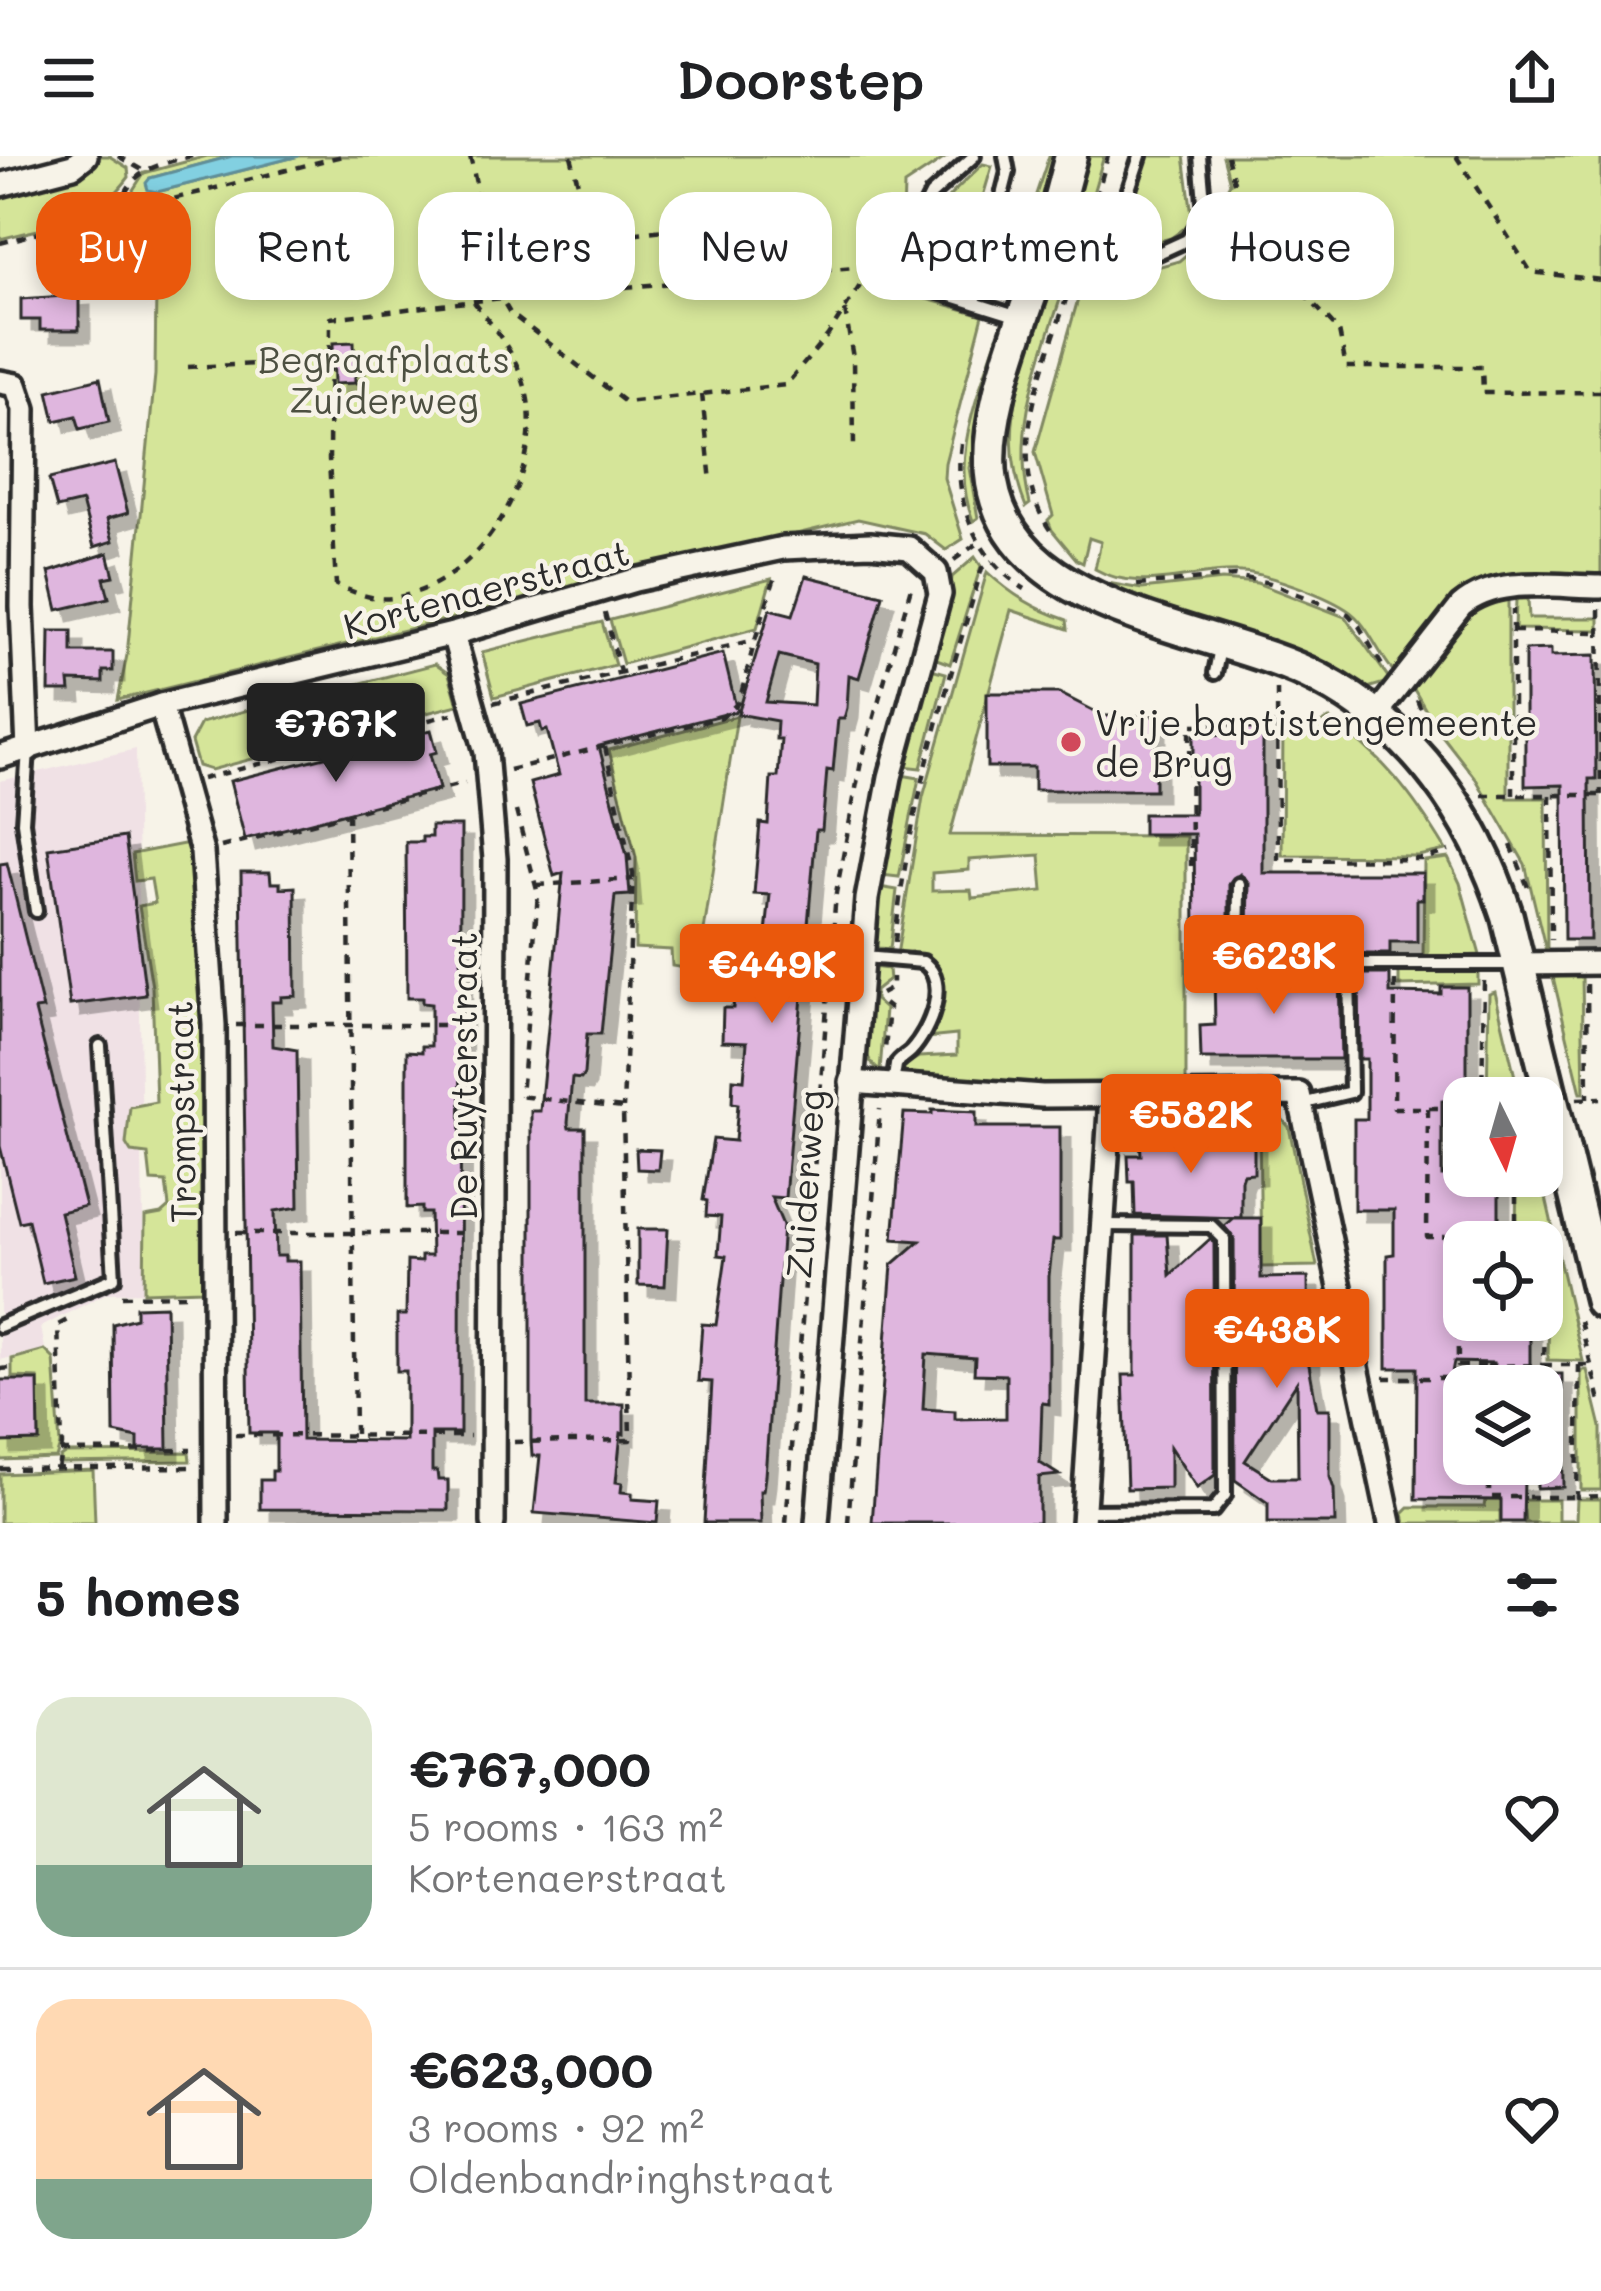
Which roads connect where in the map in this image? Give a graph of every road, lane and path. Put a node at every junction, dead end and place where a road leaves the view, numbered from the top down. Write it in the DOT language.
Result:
graph roads {
  1 [pos="86,156"];
  2 [pos="118,156"];
  3 [pos="192,156"];
  4 [pos="342,156"];
  5 [pos="470,156"];
  6 [pos="571,156"];
  7 [pos="974,156"];
  8 [pos="1005,156"];
  9 [pos="1071,156"];
  10 [pos="1108,156"];
  11 [pos="1140,156"];
  12 [pos="1200,156"];
  13 [pos="1227,156"];
  14 [pos="1456,156"];
  15 [pos="142,170"];
  16 [pos="0,185"];
  17 [pos="126,192"];
  18 [pos="478,192"];
  19 [pos="934,192"];
  20 [pos="1055,192"];
  21 [pos="1098,192"];
  22 [pos="1128,192"];
  23 [pos="191,193"];
  24 [pos="659,231"];
  25 [pos="36,233"];
  26 [pos="0,243"];
  27 [pos="1162,251"];
  28 [pos="1601,280"];
  29 [pos="856,293"];
  30 [pos="488,300"];
  31 [pos="502,300"];
  32 [pos="970,300"];
  33 [pos="1014,300"];
  34 [pos="1014,300"];
  35 [pos="1066,300"];
  36 [pos="474,302"];
  37 [pos="975,302"];
  38 [pos="845,310"];
  39 [pos="1009,314"];
  40 [pos="329,362"];
  41 [pos="188,367"];
  42 [pos="0,382"];
  43 [pos="1601,392"];
  44 [pos="702,394"];
  45 [pos="854,448"];
  46 [pos="711,482"];
  47 [pos="1052,533"];
  48 [pos="783,548"];
  49 [pos="936,572"];
  50 [pos="912,574"];
  51 [pos="1120,584"];
  52 [pos="1514,587"];
  53 [pos="1600,587"];
  54 [pos="600,591"];
  55 [pos="11,610"];
  56 [pos="1513,632"];
  57 [pos="1600,632"];
  58 [pos="452,634"];
  59 [pos="755,640"];
  60 [pos="1236,645"];
  61 [pos="307,670"];
  62 [pos="620,672"];
  63 [pos="1215,673"];
  64 [pos="1277,677"];
  65 [pos="1402,685"];
  66 [pos="161,705"];
  67 [pos="474,708"];
  68 [pos="1601,712"];
  69 [pos="1375,716"];
  70 [pos="1278,725"];
  71 [pos="1432,730"];
  72 [pos="331,744"];
  73 [pos="605,747"];
  74 [pos="28,750"];
  75 [pos="0,757"];
  76 [pos="497,774"];
  77 [pos="1472,779"];
  78 [pos="184,784"];
  79 [pos="1482,795"];
  80 [pos="1513,795"];
  81 [pos="1550,795"];
  82 [pos="1601,795"];
  83 [pos="1492,812"];
  84 [pos="348,813"];
  85 [pos="1502,830"];
  86 [pos="1458,848"];
  87 [pos="202,852"];
  88 [pos="1191,866"];
  89 [pos="633,879"];
  90 [pos="1239,884"];
  91 [pos="536,886"];
  92 [pos="1532,906"];
  93 [pos="36,911"];
  94 [pos="861,957"];
  95 [pos="894,959"];
  96 [pos="1349,963"];
  97 [pos="1485,963"];
  98 [pos="1594,963"];
  99 [pos="1395,964"];
  100 [pos="1538,964"];
  101 [pos="214,1025"];
  102 [pos="352,1025"];
  103 [pos="495,1025"];
  104 [pos="100,1046"];
  105 [pos="1482,1077"];
  106 [pos="851,1082"];
  107 [pos="888,1084"];
  108 [pos="495,1096"];
  109 [pos="521,1096"];
  110 [pos="1111,1096"];
  111 [pos="1588,1098"];
  112 [pos="1601,1098"];
  113 [pos="1300,1104"];
  114 [pos="623,1108"];
  115 [pos="1428,1108"];
  116 [pos="1443,1108"];
  117 [pos="1580,1117"];
  118 [pos="1104,1225"];
  119 [pos="216,1233"];
  120 [pos="355,1233"];
  121 [pos="494,1233"];
  122 [pos="1443,1237"];
  123 [pos="107,1296"];
  124 [pos="216,1302"];
  125 [pos="1601,1302"];
  126 [pos="74,1316"];
  127 [pos="0,1326"];
  128 [pos="1545,1341"];
  129 [pos="1544,1365"];
  130 [pos="1563,1365"];
  131 [pos="1579,1365"];
  132 [pos="1591,1365"];
  133 [pos="11,1368"];
  134 [pos="0,1369"];
  135 [pos="1443,1378"];
  136 [pos="1358,1379"];
  137 [pos="355,1435"];
  138 [pos="493,1439"];
  139 [pos="214,1450"];
  140 [pos="60,1451"];
  141 [pos="58,1468"];
  142 [pos="0,1469"];
  143 [pos="1489,1485"];
  144 [pos="1601,1496"];
  145 [pos="1577,1497"];
  146 [pos="1083,1517"];
  147 [pos="216,1523"];
  148 [pos="493,1523"];
  149 [pos="786,1523"];
  150 [pos="817,1523"];
  151 [pos="848,1523"];
  152 [pos="1390,1523"];
  1 -- 16 [label="street"];
  2 -- 15 [label="path"];
  3 -- 15 [label="path"];
  4 -- 23 [label="path"];
  5 -- 18 [label="path"];
  6 -- 24 [label="path"];
  7 -- 19 [label="lane"];
  8 -- 37 [label="lane"];
  9 -- 20 [label="street"];
  10 -- 21 [label="path"];
  11 -- 22 [label="lane"];
  12 -- 27 [label="lane"];
  13 -- 43 [label="path"];
  14 -- 28 [label="path"];
  15 -- 17 [label="path"];
  25 -- 26 [label="path"];
  29 -- 38 [label="path"];
  30 -- 36 [label="path"];
  31 -- 44 [label="path"];
  32 -- 37 [label="lane"];
  33 -- 39 [label="street"];
  34 -- 39 [label="path"];
  35 -- 47 [label="path"];
  36 -- 40 [label="path"];
  36 -- 40 [label="path"];
  37 -- 39 [label="lane"];
  38 -- 44 [label="path"];
  38 -- 45 [label="path"];
  39 -- 60 [label="street"];
  40 -- 41 [label="path"];
  42 -- 55 [label="street"];
  44 -- 46 [label="path"];
  48 -- 49 [label="street, Kortenaerstraat"];
  48 -- 54 [label="street, Kortenaerstraat"];
  48 -- 59 [label="path"];
  49 -- 94 [label="street, Zuiderweg"];
  49 -- 95 [label="path, Zuiderweg"];
  50 -- 149 [label="path"];
  51 -- 65 [label="path"];
  52 -- 53 [label="street"];
  52 -- 56 [label="path"];
  52 -- 65 [label="street"];
  53 -- 57 [label="path"];
  54 -- 58 [label="street, Kortenaerstraat"];
  54 -- 62 [label="path"];
  55 -- 74 [label="street"];
  56 -- 57 [label="path"];
  56 -- 80 [label="path"];
  57 -- 68 [label="path"];
  58 -- 61 [label="street, Kortenaerstraat"];
  58 -- 67 [label="street, De Ruyterstraat"];
  59 -- 62 [label="path"];
  59 -- 73 [label="path"];
  60 -- 63 [label="lane"];
  60 -- 69 [label="street"];
  61 -- 66 [label="street, Kortenaerstraat"];
  61 -- 72 [label="path"];
  62 -- 67 [label="path"];
  64 -- 70 [label="path"];
  65 -- 69 [label="street"];
  65 -- 71 [label="path"];
  66 -- 74 [label="street, Kortenaerstraat"];
  66 -- 78 [label="street, Trompstraat"];
  67 -- 72 [label="path"];
  67 -- 76 [label="street, De Ruyterstraat"];
  68 -- 82 [label="path"];
  69 -- 100 [label="street"];
  70 -- 86 [label="path"];
  70 -- 88 [label="path"];
  72 -- 78 [label="path"];
  73 -- 76 [label="path"];
  73 -- 89 [label="path"];
  74 -- 75 [label="street, Kortenaerstraat"];
  74 -- 93 [label="lane"];
  76 -- 84 [label="path"];
  76 -- 91 [label="path"];
  76 -- 103 [label="street, De Ruyterstraat"];
  77 -- 79 [label="path"];
  78 -- 87 [label="street, Trompstraat"];
  79 -- 80 [label="path"];
  79 -- 83 [label="path"];
  80 -- 81 [label="path"];
  81 -- 82 [label="path"];
  81 -- 100 [label="path"];
  84 -- 87 [label="path"];
  84 -- 102 [label="path"];
  85 -- 92 [label="path"];
  87 -- 101 [label="street, Trompstraat"];
  89 -- 91 [label="path"];
  89 -- 114 [label="path"];
  90 -- 96 [label="lane"];
  91 -- 109 [label="path"];
  94 -- 95 [label="lane"];
  94 -- 106 [label="street, Zuiderweg"];
  95 -- 107 [label="path, Zuiderweg"];
  95 -- 107 [label="lane"];
  96 -- 99 [label="lane"];
  96 -- 113 [label="lane"];
  97 -- 99 [label="lane"];
  97 -- 100 [label="lane"];
  97 -- 105 [label="path"];
  98 -- 100 [label="street"];
  98 -- 111 [label="path"];
  99 -- 115 [label="path"];
  100 -- 125 [label="street"];
  101 -- 102 [label="path"];
  101 -- 119 [label="street, Trompstraat"];
  102 -- 103 [label="path"];
  102 -- 120 [label="path"];
  103 -- 108 [label="street, De Ruyterstraat"];
  104 -- 127 [label="lane"];
  106 -- 107 [label="street"];
  106 -- 150 [label="street, Zuiderweg"];
  107 -- 110 [label="street"];
  107 -- 151 [label="path, Zuiderweg"];
  108 -- 109 [label="path"];
  108 -- 121 [label="street, De Ruyterstraat"];
  109 -- 114 [label="path"];
  110 -- 113 [label="street"];
  110 -- 118 [label="street"];
  111 -- 112 [label="path"];
  111 -- 117 [label="path"];
  113 -- 136 [label="street"];
  114 -- 138 [label="path"];
  115 -- 116 [label="path"];
  115 -- 122 [label="path"];
  118 -- 146 [label="street"];
  118 -- 146 [label="lane"];
  119 -- 120 [label="path"];
  119 -- 124 [label="street, Trompstraat"];
  120 -- 121 [label="path"];
  120 -- 137 [label="path"];
  121 -- 138 [label="street, De Ruyterstraat"];
  123 -- 124 [label="path"];
  124 -- 139 [label="street, Trompstraat"];
  126 -- 140 [label="path"];
  128 -- 129 [label="path"];
  130 -- 131 [label="path"];
  131 -- 132 [label="path"];
  131 -- 145 [label="path"];
  133 -- 134 [label="path"];
  135 -- 136 [label="path"];
  136 -- 152 [label="street"];
  137 -- 138 [label="path"];
  137 -- 139 [label="path"];
  138 -- 148 [label="street, De Ruyterstraat"];
  139 -- 140 [label="path"];
  139 -- 141 [label="path"];
  139 -- 147 [label="street, Trompstraat"];
  140 -- 141 [label="path"];
  141 -- 142 [label="path"];
  143 -- 145 [label="path"];
  144 -- 145 [label="path"];
}
